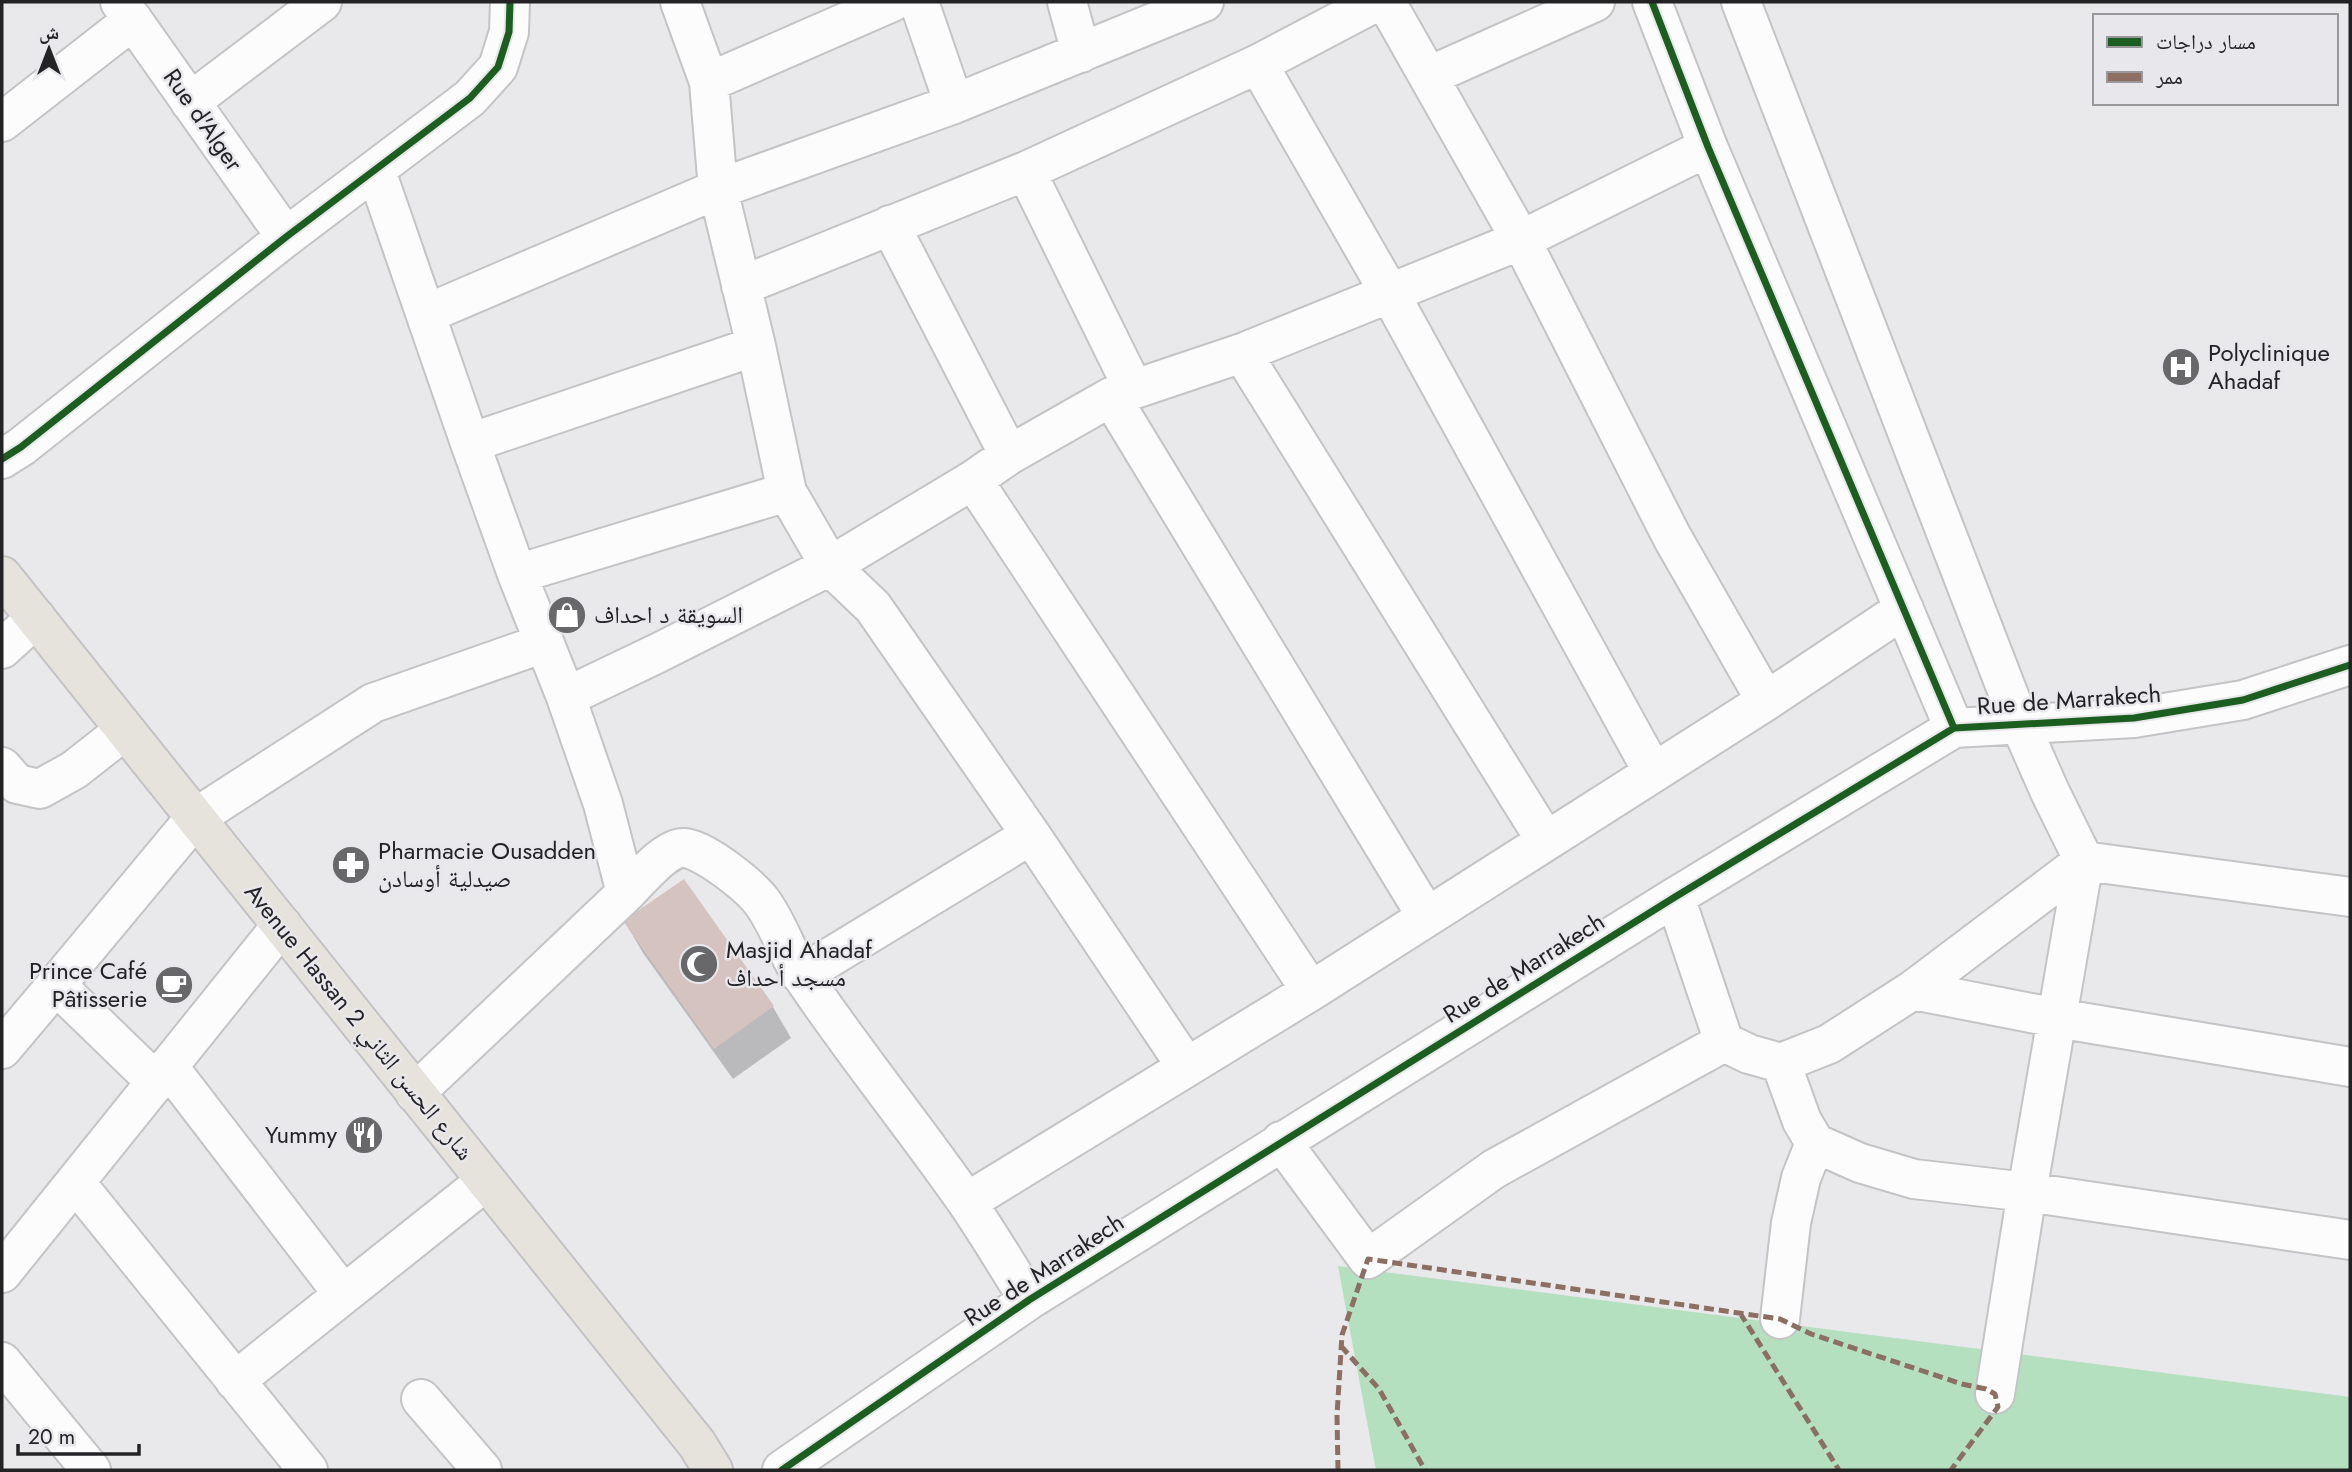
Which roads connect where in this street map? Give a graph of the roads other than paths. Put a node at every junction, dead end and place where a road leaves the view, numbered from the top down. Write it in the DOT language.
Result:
graph roads {
  1 [pos="322,2"];
  2 [pos="510,2"];
  3 [pos="680,2"];
  4 [pos="892,2"];
  5 [pos="919,2"];
  6 [pos="1067,2"];
  7 [pos="1204,2"];
  8 [pos="1376,2"];
  9 [pos="1386,2"];
  10 [pos="1595,2"];
  11 [pos="1651,2"];
  12 [pos="1741,2"];
  13 [pos="127,11"];
  14 [pos="1081,53"];
  15 [pos="1258,64"];
  16 [pos="1429,76"];
  17 [pos="709,82"];
  18 [pos="190,102"];
  19 [pos="954,104"];
  20 [pos="2,122"];
  21 [pos="1708,147"];
  22 [pos="376,171"];
  23 [pos="1026,171"];
  24 [pos="718,189"];
  25 [pos="890,225"];
  26 [pos="286,237"];
  27 [pos="1521,240"];
  28 [pos="741,286"];
  29 [pos="1389,292"];
  30 [pos="426,314"];
  31 [pos="756,346"];
  32 [pos="1242,353"];
  33 [pos="1122,392"];
  34 [pos="470,443"];
  35 [pos="1009,456"];
  36 [pos="2,459"];
  37 [pos="973,480"];
  38 [pos="787,492"];
  39 [pos="831,566"];
  40 [pos="517,574"];
  41 [pos="2,576"];
  42 [pos="1904,608"];
  43 [pos="36,618"];
  44 [pos="544,643"];
  45 [pos="2,649"];
  46 [pos="2350,665"];
  47 [pos="566,697"];
  48 [pos="1766,701"];
  49 [pos="2020,723"];
  50 [pos="1954,727"];
  51 [pos="125,730"];
  52 [pos="2,767"];
  53 [pos="1653,772"];
  54 [pos="195,818"];
  55 [pos="1031,835"];
  56 [pos="1546,841"];
  57 [pos="2084,861"];
  58 [pos="626,893"];
  59 [pos="1675,897"];
  60 [pos="2350,898"];
  61 [pos="1427,917"];
  62 [pos="282,925"];
  63 [pos="801,975"];
  64 [pos="56,985"];
  65 [pos="1913,990"];
  66 [pos="1311,991"];
  67 [pos="2057,1018"];
  68 [pos="1724,1042"];
  69 [pos="2,1049"];
  70 [pos="1780,1063"];
  71 [pos="1186,1066"];
  72 [pos="2350,1067"];
  73 [pos="162,1074"];
  74 [pos="415,1093"];
  75 [pos="1281,1141"];
  76 [pos="1815,1143"];
  77 [pos="486,1181"];
  78 [pos="75,1182"];
  79 [pos="2027,1192"];
  80 [pos="967,1202"];
  81 [pos="2350,1240"];
  82 [pos="2,1273"];
  83 [pos="343,1294"];
  84 [pos="1029,1300"];
  85 [pos="1780,1319"];
  86 [pos="2,1362"];
  87 [pos="235,1381"];
  88 [pos="1995,1394"];
  89 [pos="421,1399"];
  90 [pos="91,1470"];
  91 [pos="308,1470"];
  92 [pos="482,1470"];
  93 [pos="713,1470"];
  94 [pos="782,1470"];
  1 -- 18 [label="street"];
  2 -- 22 [label="street"];
  3 -- 17 [label="street"];
  4 -- 17 [label="street"];
  5 -- 19 [label="street"];
  6 -- 14 [label="street"];
  7 -- 14 [label="street"];
  8 -- 15 [label="street"];
  9 -- 16 [label="street"];
  10 -- 16 [label="street"];
  11 -- 21 [label="street"];
  12 -- 49 [label="street"];
  13 -- 18 [label="street, Rue d'Alger"];
  13 -- 20 [label="street"];
  14 -- 19 [label="street"];
  15 -- 23 [label="street"];
  15 -- 29 [label="street"];
  16 -- 27 [label="street"];
  17 -- 24 [label="street"];
  18 -- 26 [label="street, Rue d'Alger"];
  19 -- 24 [label="street"];
  21 -- 27 [label="street"];
  21 -- 42 [label="street"];
  22 -- 26 [label="street"];
  22 -- 30 [label="street"];
  23 -- 25 [label="street"];
  23 -- 33 [label="street"];
  24 -- 28 [label="street"];
  24 -- 30 [label="street"];
  25 -- 28 [label="street"];
  25 -- 35 [label="street"];
  26 -- 36 [label="street"];
  27 -- 29 [label="street"];
  27 -- 48 [label="street"];
  28 -- 31 [label="street"];
  29 -- 32 [label="street"];
  29 -- 53 [label="street"];
  30 -- 34 [label="street"];
  31 -- 34 [label="street"];
  31 -- 38 [label="street"];
  32 -- 33 [label="street"];
  32 -- 56 [label="street"];
  33 -- 35 [label="street"];
  33 -- 61 [label="street"];
  34 -- 40 [label="street"];
  35 -- 37 [label="street"];
  37 -- 39 [label="street"];
  37 -- 66 [label="street"];
  38 -- 39 [label="street"];
  38 -- 40 [label="street"];
  39 -- 47 [label="street"];
  39 -- 55 [label="street"];
  40 -- 44 [label="street"];
  41 -- 43 [label="main road, Avenue Hassan 2 شارع الحسن الثاني"];
  42 -- 48 [label="street"];
  42 -- 50 [label="street"];
  43 -- 45 [label="street"];
  43 -- 51 [label="main road, Avenue Hassan 2 شارع الحسن الثاني"];
  44 -- 47 [label="street"];
  44 -- 54 [label="street"];
  46 -- 49 [label="street, Rue de Marrakech"];
  47 -- 58 [label="street"];
  48 -- 53 [label="street"];
  49 -- 50 [label="street, Rue de Marrakech"];
  49 -- 57 [label="street"];
  50 -- 59 [label="street, Rue de Marrakech"];
  51 -- 52 [label="street"];
  51 -- 54 [label="main road, Avenue Hassan 2 شارع الحسن الثاني"];
  53 -- 56 [label="street"];
  54 -- 62 [label="main road, Avenue Hassan 2 شارع الحسن الثاني"];
  54 -- 64 [label="street"];
  55 -- 63 [label="street"];
  55 -- 71 [label="street"];
  56 -- 61 [label="street"];
  57 -- 60 [label="street"];
  57 -- 65 [label="street"];
  57 -- 67 [label="street"];
  58 -- 63 [label="street"];
  58 -- 74 [label="street"];
  59 -- 68 [label="street"];
  59 -- 75 [label="street, Rue de Marrakech"];
  61 -- 66 [label="street"];
  62 -- 73 [label="street"];
  62 -- 74 [label="main road, Avenue Hassan 2 شارع الحسن الثاني"];
  63 -- 80 [label="street"];
  64 -- 69 [label="street"];
  64 -- 73 [label="street"];
  65 -- 67 [label="street"];
  65 -- 70 [label="street"];
  66 -- 71 [label="street"];
  67 -- 72 [label="street"];
  67 -- 79 [label="street"];
  68 -- 70 [label="street"];
  68 -- 75 [label="street"];
  70 -- 76 [label="street"];
  71 -- 80 [label="street"];
  73 -- 78 [label="street"];
  73 -- 83 [label="street"];
  74 -- 77 [label="main road, Avenue Hassan 2 شارع الحسن الثاني"];
  75 -- 84 [label="street, Rue de Marrakech"];
  76 -- 79 [label="street"];
  76 -- 85 [label="street"];
  77 -- 83 [label="street"];
  77 -- 93 [label="main road, Avenue Hassan 2 شارع الحسن الثاني"];
  78 -- 82 [label="street"];
  78 -- 87 [label="street"];
  79 -- 81 [label="street"];
  79 -- 88 [label="street"];
  80 -- 84 [label="street"];
  83 -- 87 [label="street"];
  84 -- 94 [label="street, Rue de Marrakech"];
  86 -- 90 [label="street"];
  87 -- 91 [label="street"];
  89 -- 92 [label="street"];
}
